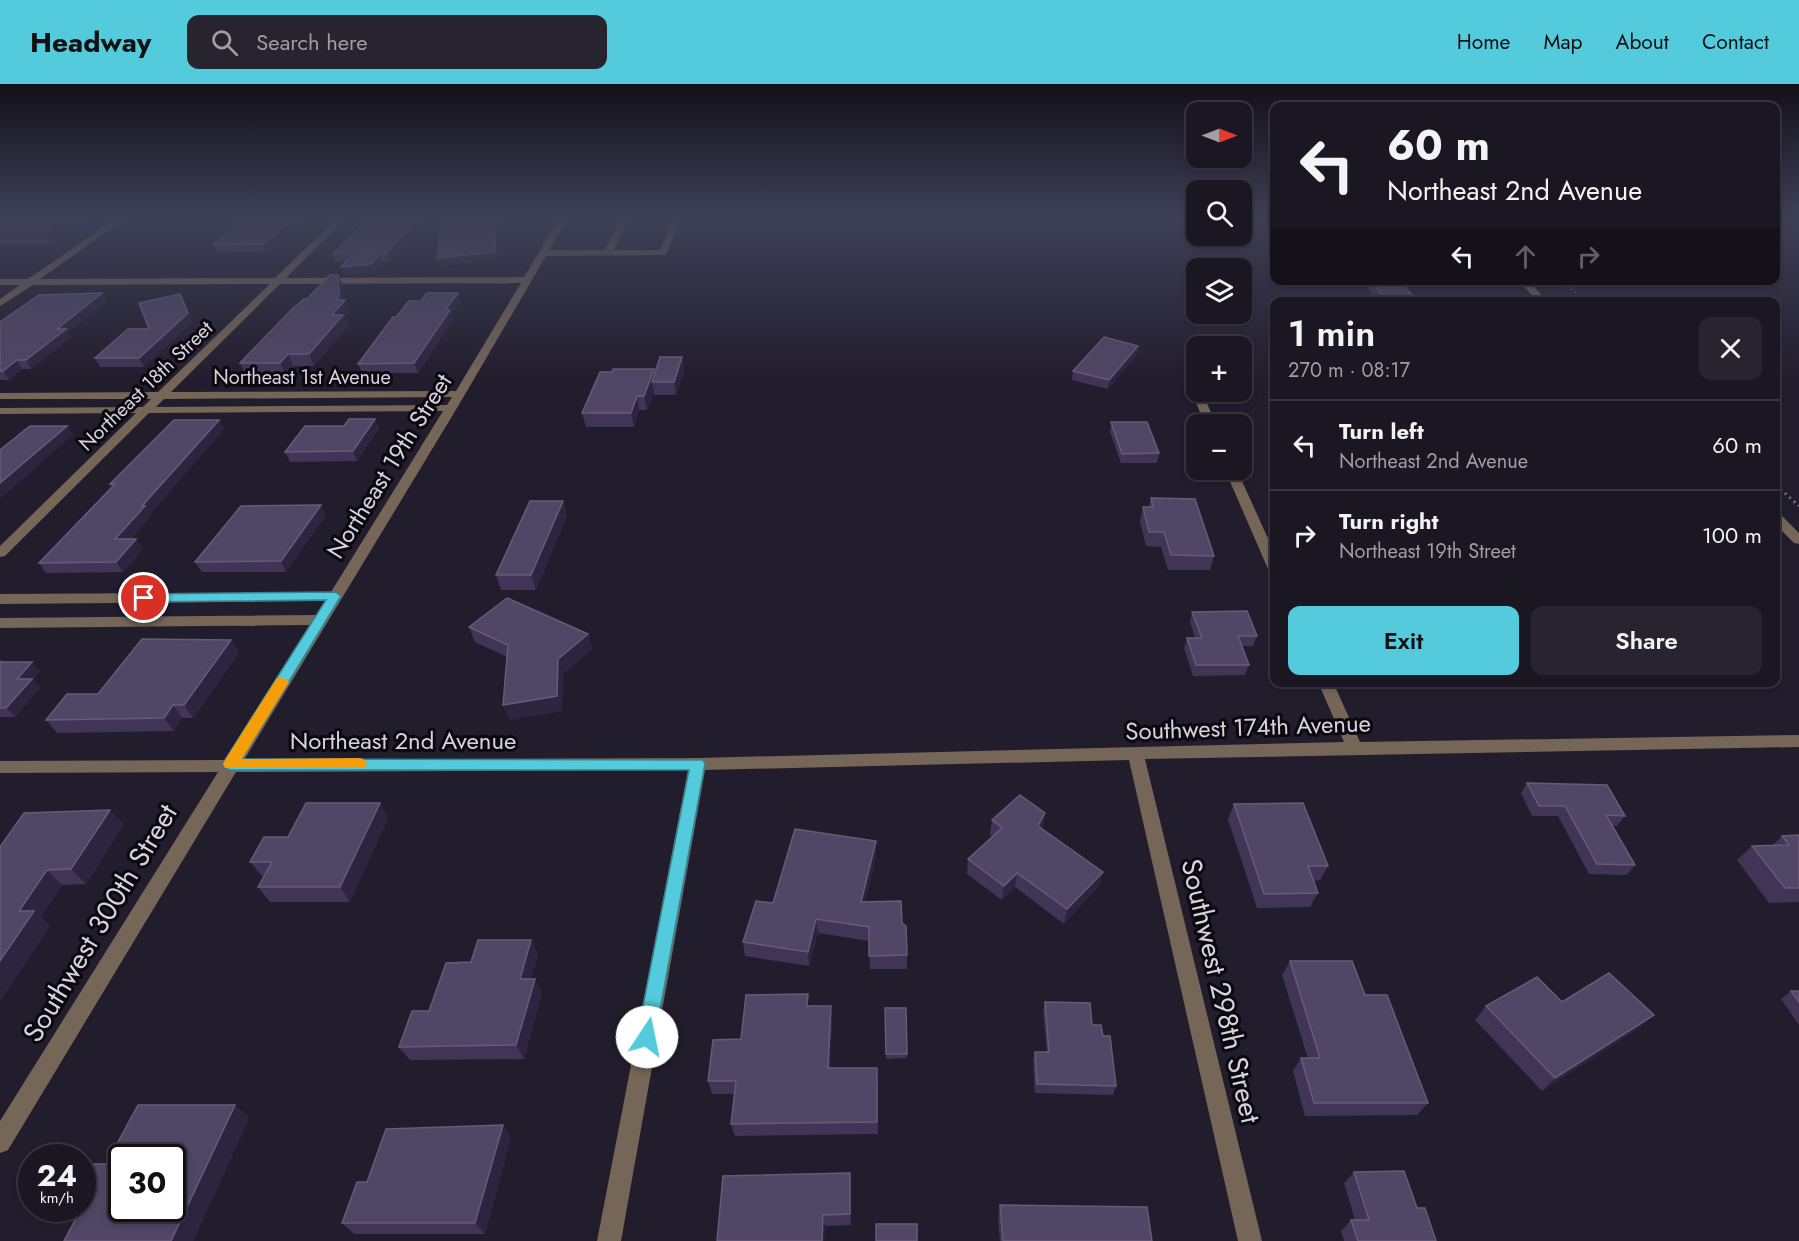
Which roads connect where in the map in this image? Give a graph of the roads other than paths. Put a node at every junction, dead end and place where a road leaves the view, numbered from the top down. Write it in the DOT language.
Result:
graph roads {
  1 [pos="43,273"];
  2 [pos="288,273"];
  3 [pos="530,273"];
  4 [pos="526,280"];
  5 [pos="280,281"];
  6 [pos="0,282"];
  7 [pos="30,282"];
  8 [pos="1527,285"];
  9 [pos="1539,297"];
  10 [pos="0,303"];
  11 [pos="459,394"];
  12 [pos="0,396"];
  13 [pos="161,396"];
  14 [pos="451,408"];
  15 [pos="146,410"];
  16 [pos="0,411"];
  17 [pos="1235,480"];
  18 [pos="1780,522"];
  19 [pos="1799,540"];
  20 [pos="0,553"];
  21 [pos="1270,558"];
  22 [pos="335,596"];
  23 [pos="0,599"];
  24 [pos="320,620"];
  25 [pos="0,623"];
  26 [pos="1327,687"];
  27 [pos="1799,741"];
  28 [pos="1355,748"];
  29 [pos="1136,754"];
  30 [pos="230,764"];
  31 [pos="698,764"];
  32 [pos="0,767"];
  33 [pos="0,1142"];
  34 [pos="609,1241"];
  35 [pos="1250,1241"];
  1 -- 7 [label="street"];
  2 -- 5 [label="street, Northeast 18th Street"];
  3 -- 4 [label="street, Northeast 19th Street"];
  4 -- 5 [label="street"];
  4 -- 11 [label="street, Northeast 19th Street"];
  5 -- 7 [label="street"];
  5 -- 13 [label="street, Northeast 18th Street"];
  6 -- 7 [label="street"];
  7 -- 10 [label="street"];
  8 -- 9 [label="street"];
  11 -- 13 [label="street, Northeast 1st Avenue"];
  11 -- 14 [label="street, Northeast 19th Street"];
  12 -- 13 [label="street, Northeast 1st Avenue"];
  13 -- 15 [label="street, Northeast 18th Street"];
  14 -- 15 [label="street, Northeast 1st Avenue"];
  14 -- 22 [label="street, Northeast 19th Street"];
  15 -- 16 [label="street, Northeast 1st Avenue"];
  15 -- 20 [label="street, Northeast 18th Street"];
  17 -- 21 [label="street"];
  18 -- 19 [label="street"];
  22 -- 23 [label="street"];
  22 -- 24 [label="street, Northeast 19th Street"];
  24 -- 25 [label="street"];
  24 -- 30 [label="street, Northeast 19th Street"];
  26 -- 28 [label="street"];
  27 -- 28 [label="street, Southwest 174th Avenue"];
  28 -- 29 [label="street, Southwest 174th Avenue"];
  29 -- 31 [label="street, Southwest 174th Avenue"];
  29 -- 35 [label="street, Southwest 298th Street"];
  30 -- 31 [label="street, Northeast 2nd Avenue"];
  30 -- 32 [label="street, Northeast 2nd Avenue"];
  30 -- 33 [label="street, Southwest 300th Street"];
  31 -- 34 [label="street"];
}
